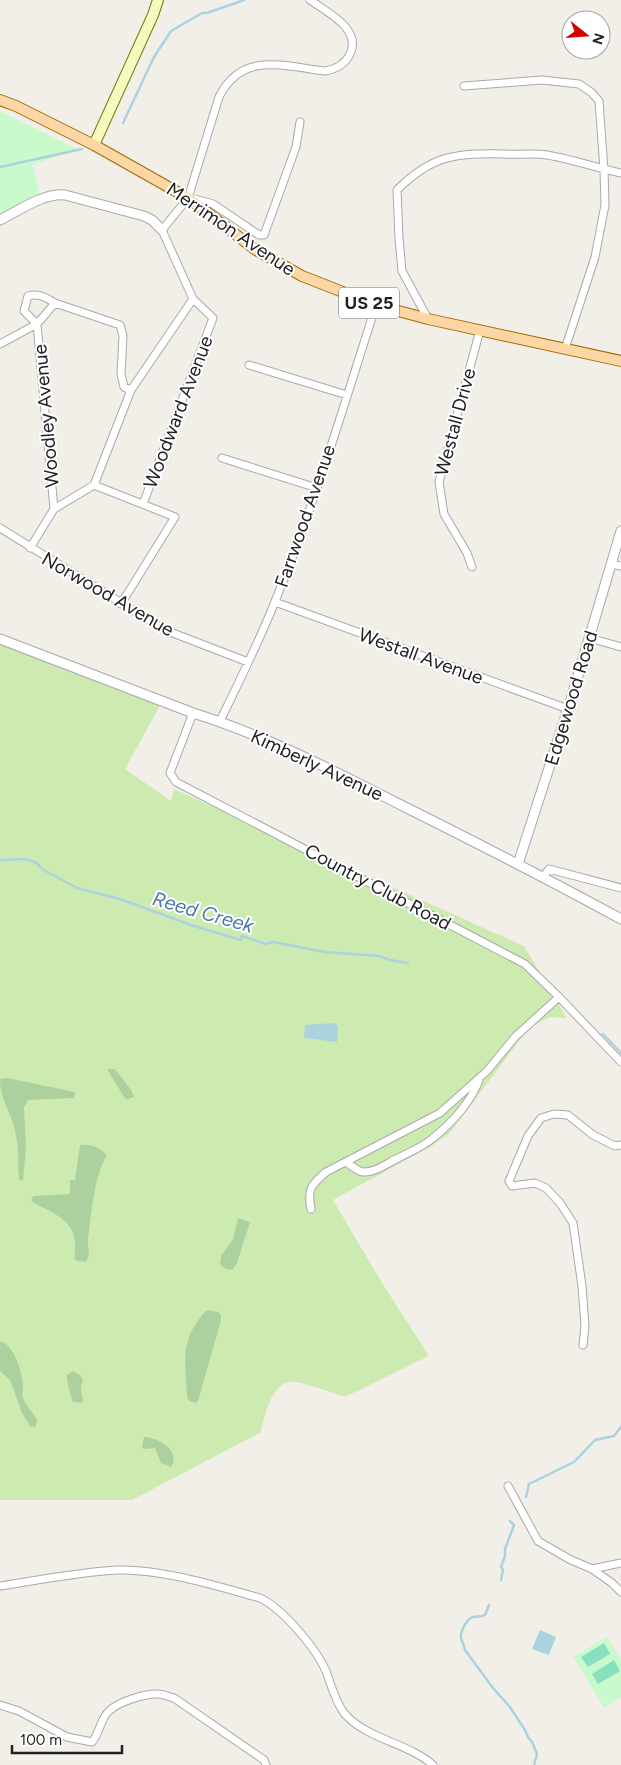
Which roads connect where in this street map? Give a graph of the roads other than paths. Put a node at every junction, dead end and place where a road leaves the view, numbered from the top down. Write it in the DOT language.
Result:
graph roads {
  1 [pos="158,0"];
  2 [pos="310,0"];
  3 [pos="464,86"];
  4 [pos="0,100"];
  5 [pos="300,122"];
  6 [pos="94,145"];
  7 [pos="604,170"];
  8 [pos="621,173"];
  9 [pos="188,198"];
  10 [pos="0,220"];
  11 [pos="162,230"];
  12 [pos="193,299"];
  13 [pos="55,302"];
  14 [pos="376,305"];
  15 [pos="428,319"];
  16 [pos="37,324"];
  17 [pos="480,330"];
  18 [pos="0,344"];
  19 [pos="565,349"];
  20 [pos="621,361"];
  21 [pos="249,365"];
  22 [pos="132,390"];
  23 [pos="346,395"];
  24 [pos="222,458"];
  25 [pos="94,485"];
  26 [pos="317,488"];
  27 [pos="143,504"];
  28 [pos="54,509"];
  29 [pos="0,528"];
  30 [pos="621,531"];
  31 [pos="30,548"];
  32 [pos="611,564"];
  33 [pos="621,566"];
  34 [pos="472,567"];
  35 [pos="275,602"];
  36 [pos="121,604"];
  37 [pos="589,638"];
  38 [pos="0,639"];
  39 [pos="621,647"];
  40 [pos="248,662"];
  41 [pos="568,709"];
  42 [pos="193,713"];
  43 [pos="220,721"];
  44 [pos="518,864"];
  45 [pos="544,877"];
  46 [pos="621,888"];
  47 [pos="621,919"];
  48 [pos="559,997"];
  49 [pos="621,1062"];
  50 [pos="480,1077"];
  51 [pos="621,1146"];
  52 [pos="346,1162"];
  53 [pos="311,1209"];
  54 [pos="583,1345"];
  55 [pos="508,1486"];
  56 [pos="621,1563"];
  57 [pos="592,1569"];
  58 [pos="0,1586"];
  59 [pos="621,1592"];
  60 [pos="0,1706"];
  61 [pos="266,1765"];
  62 [pos="433,1765"];
  1 -- 6 [label="main road"];
  2 -- 9 [label="street"];
  3 -- 7 [label="street"];
  4 -- 6 [label="main road, Merrimon Avenue / US 25"];
  5 -- 9 [label="street"];
  6 -- 9 [label="main road, Merrimon Avenue / US 25"];
  7 -- 8 [label="street"];
  7 -- 15 [label="street"];
  7 -- 19 [label="street"];
  9 -- 11 [label="street"];
  9 -- 14 [label="main road, Merrimon Avenue / US 25"];
  10 -- 11 [label="street"];
  11 -- 12 [label="street, Woodward Avenue"];
  12 -- 22 [label="street"];
  12 -- 27 [label="street, Woodward Avenue"];
  13 -- 16 [label="street"];
  13 -- 16 [label="street"];
  13 -- 22 [label="street"];
  14 -- 15 [label="main road, Merrimon Avenue / US 25"];
  14 -- 23 [label="street, Farrwood Avenue"];
  15 -- 17 [label="main road, Merrimon Avenue / US 25"];
  16 -- 18 [label="street"];
  16 -- 28 [label="street, Woodley Avenue"];
  17 -- 19 [label="main road, Merrimon Avenue / US 25"];
  17 -- 34 [label="street, Westall Drive"];
  19 -- 20 [label="main road, Merrimon Avenue / US 25"];
  21 -- 23 [label="street"];
  22 -- 25 [label="street"];
  23 -- 26 [label="street, Farrwood Avenue"];
  24 -- 26 [label="street"];
  25 -- 27 [label="street"];
  25 -- 28 [label="street"];
  26 -- 35 [label="street, Farrwood Avenue"];
  27 -- 36 [label="street, Woodward Avenue"];
  28 -- 31 [label="street"];
  29 -- 31 [label="street, Norwood Avenue"];
  30 -- 32 [label="street, Edgewood Road"];
  31 -- 36 [label="street, Norwood Avenue"];
  32 -- 33 [label="street"];
  32 -- 37 [label="street, Edgewood Road"];
  35 -- 40 [label="street, Farrwood Avenue"];
  35 -- 41 [label="street, Westall Avenue"];
  36 -- 40 [label="street, Norwood Avenue"];
  37 -- 39 [label="street"];
  37 -- 41 [label="street, Edgewood Road"];
  38 -- 42 [label="street, Kimberly Avenue"];
  40 -- 43 [label="street, Farrwood Avenue"];
  41 -- 44 [label="street, Edgewood Road"];
  42 -- 43 [label="street, Kimberly Avenue"];
  42 -- 48 [label="street, Country Club Road"];
  43 -- 44 [label="street, Kimberly Avenue"];
  44 -- 45 [label="street, Kimberly Avenue"];
  45 -- 46 [label="street"];
  45 -- 47 [label="street, Kimberly Avenue"];
  48 -- 49 [label="street, Country Club Road"];
  48 -- 50 [label="street"];
  50 -- 52 [label="street"];
  50 -- 52 [label="street"];
  51 -- 54 [label="street"];
  52 -- 53 [label="street"];
  55 -- 57 [label="street"];
  56 -- 57 [label="street"];
  57 -- 59 [label="street"];
  58 -- 62 [label="street"];
  60 -- 61 [label="street"];
}
